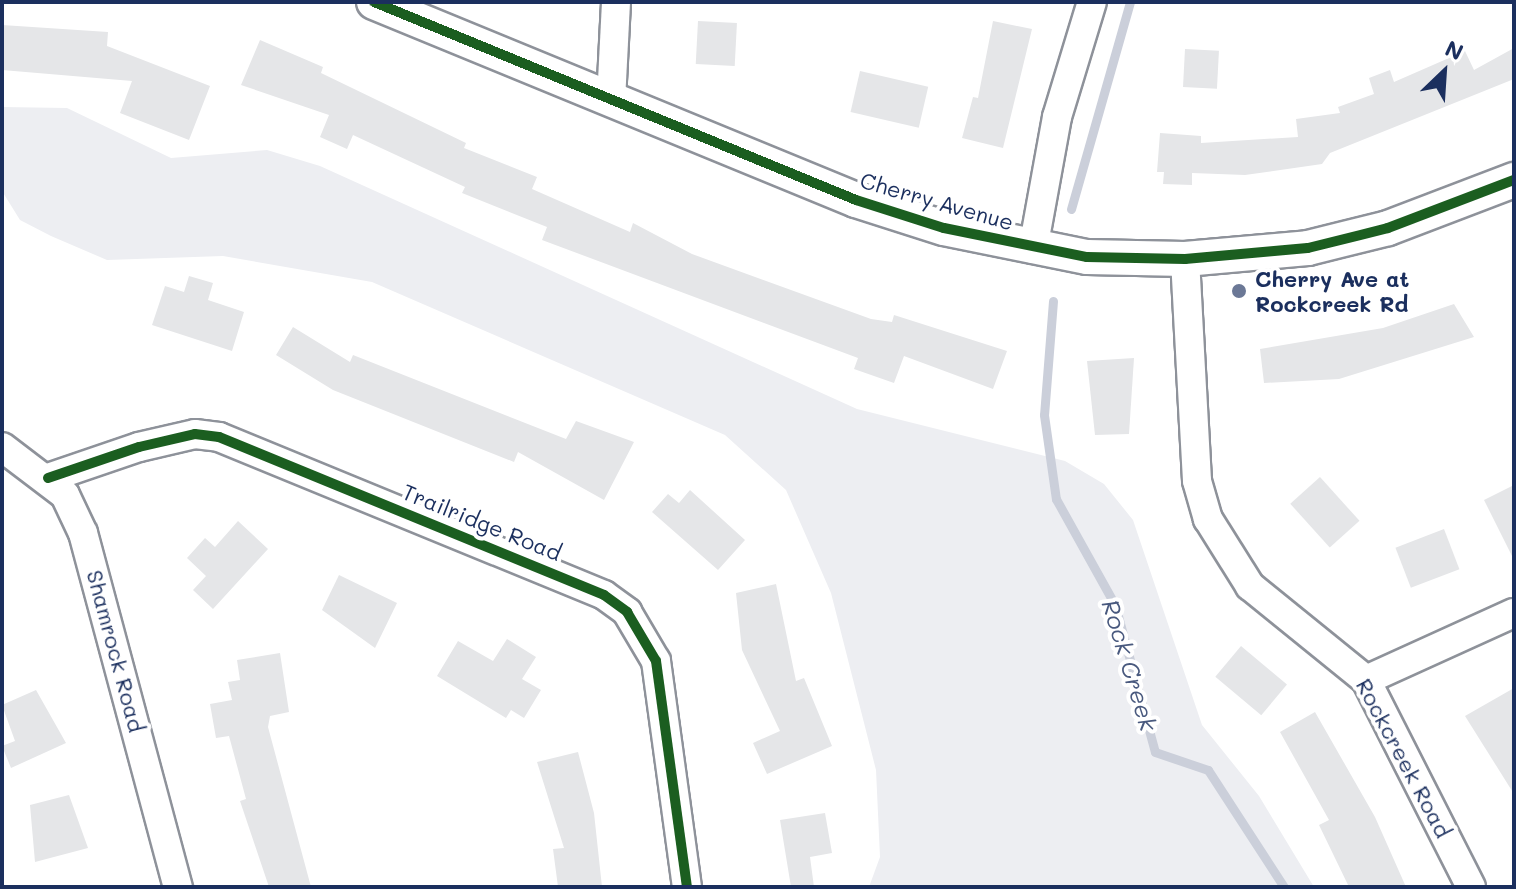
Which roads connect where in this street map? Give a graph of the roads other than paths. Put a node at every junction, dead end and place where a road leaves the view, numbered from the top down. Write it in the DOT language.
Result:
graph roads {
  1 [pos="374,2"];
  2 [pos="616,2"];
  3 [pos="1092,2"];
  4 [pos="611,101"];
  5 [pos="1514,180"];
  6 [pos="1033,249"];
  7 [pos="1185,259"];
  8 [pos="2,447"];
  9 [pos="48,478"];
  10 [pos="1514,613"];
  11 [pos="1366,680"];
  12 [pos="178,887"];
  13 [pos="687,887"];
  14 [pos="1471,887"];
  1 -- 4 [label="street, Cherry Avenue"];
  2 -- 4 [label="street"];
  3 -- 6 [label="street"];
  4 -- 6 [label="street, Cherry Avenue"];
  5 -- 7 [label="street, Cherry Avenue"];
  6 -- 7 [label="street, Cherry Avenue"];
  7 -- 11 [label="street, Rockcreek Road"];
  8 -- 9 [label="street, Shamrock Road"];
  9 -- 12 [label="street, Shamrock Road"];
  9 -- 13 [label="street, Trailridge Road"];
  10 -- 11 [label="street"];
  11 -- 14 [label="street, Rockcreek Road"];
}
